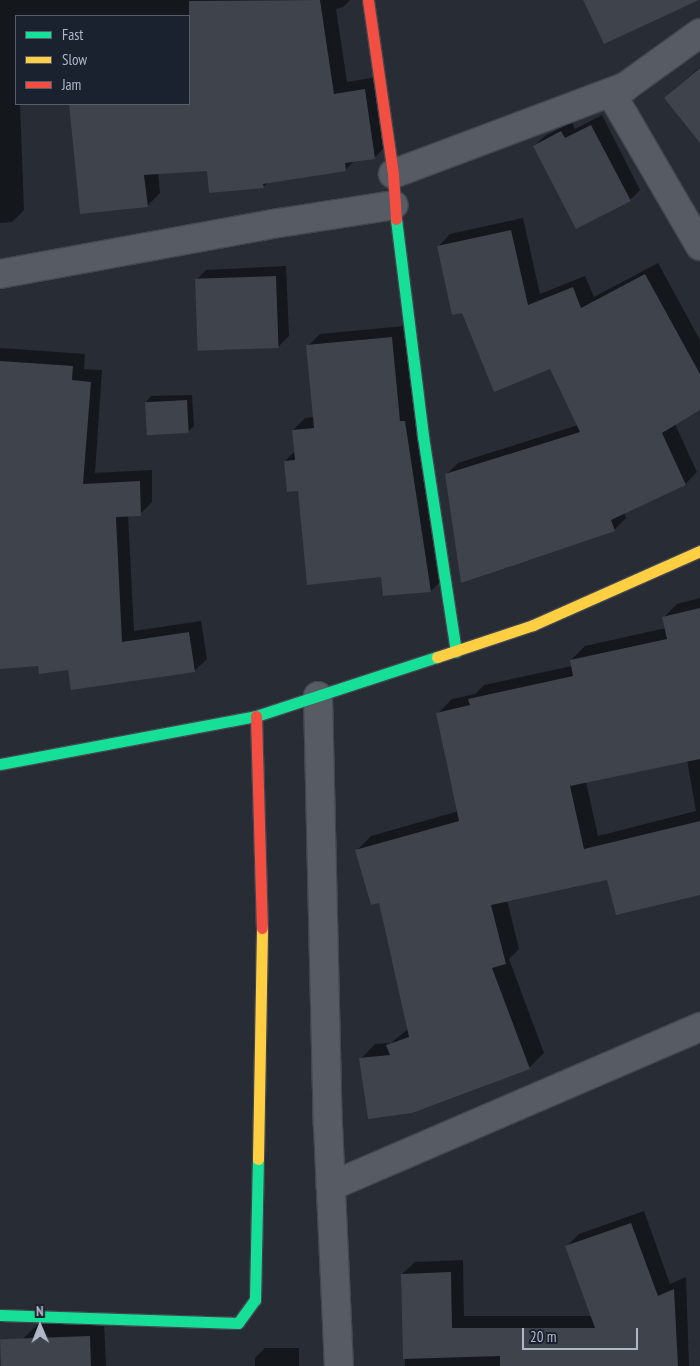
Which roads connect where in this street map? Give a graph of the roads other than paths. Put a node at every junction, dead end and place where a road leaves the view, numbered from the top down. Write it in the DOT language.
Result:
graph roads {
  1 [pos="368,0"];
  2 [pos="700,34"];
  3 [pos="611,93"];
  4 [pos="394,174"];
  5 [pos="394,205"];
  6 [pos="700,246"];
  7 [pos="0,274"];
  8 [pos="700,551"];
  9 [pos="456,651"];
  10 [pos="318,696"];
  11 [pos="256,716"];
  12 [pos="0,764"];
  13 [pos="700,1027"];
  14 [pos="331,1186"];
  15 [pos="0,1315"];
  16 [pos="339,1366"];
  1 -- 4 [label="street"];
  2 -- 3 [label="street"];
  3 -- 4 [label="street"];
  3 -- 6 [label="street"];
  4 -- 5 [label="street"];
  5 -- 7 [label="street"];
  5 -- 9 [label="street"];
  8 -- 9 [label="street"];
  9 -- 10 [label="street"];
  10 -- 11 [label="street"];
  10 -- 14 [label="street"];
  11 -- 12 [label="street"];
  11 -- 15 [label="street"];
  13 -- 14 [label="street"];
  14 -- 16 [label="street"];
}
